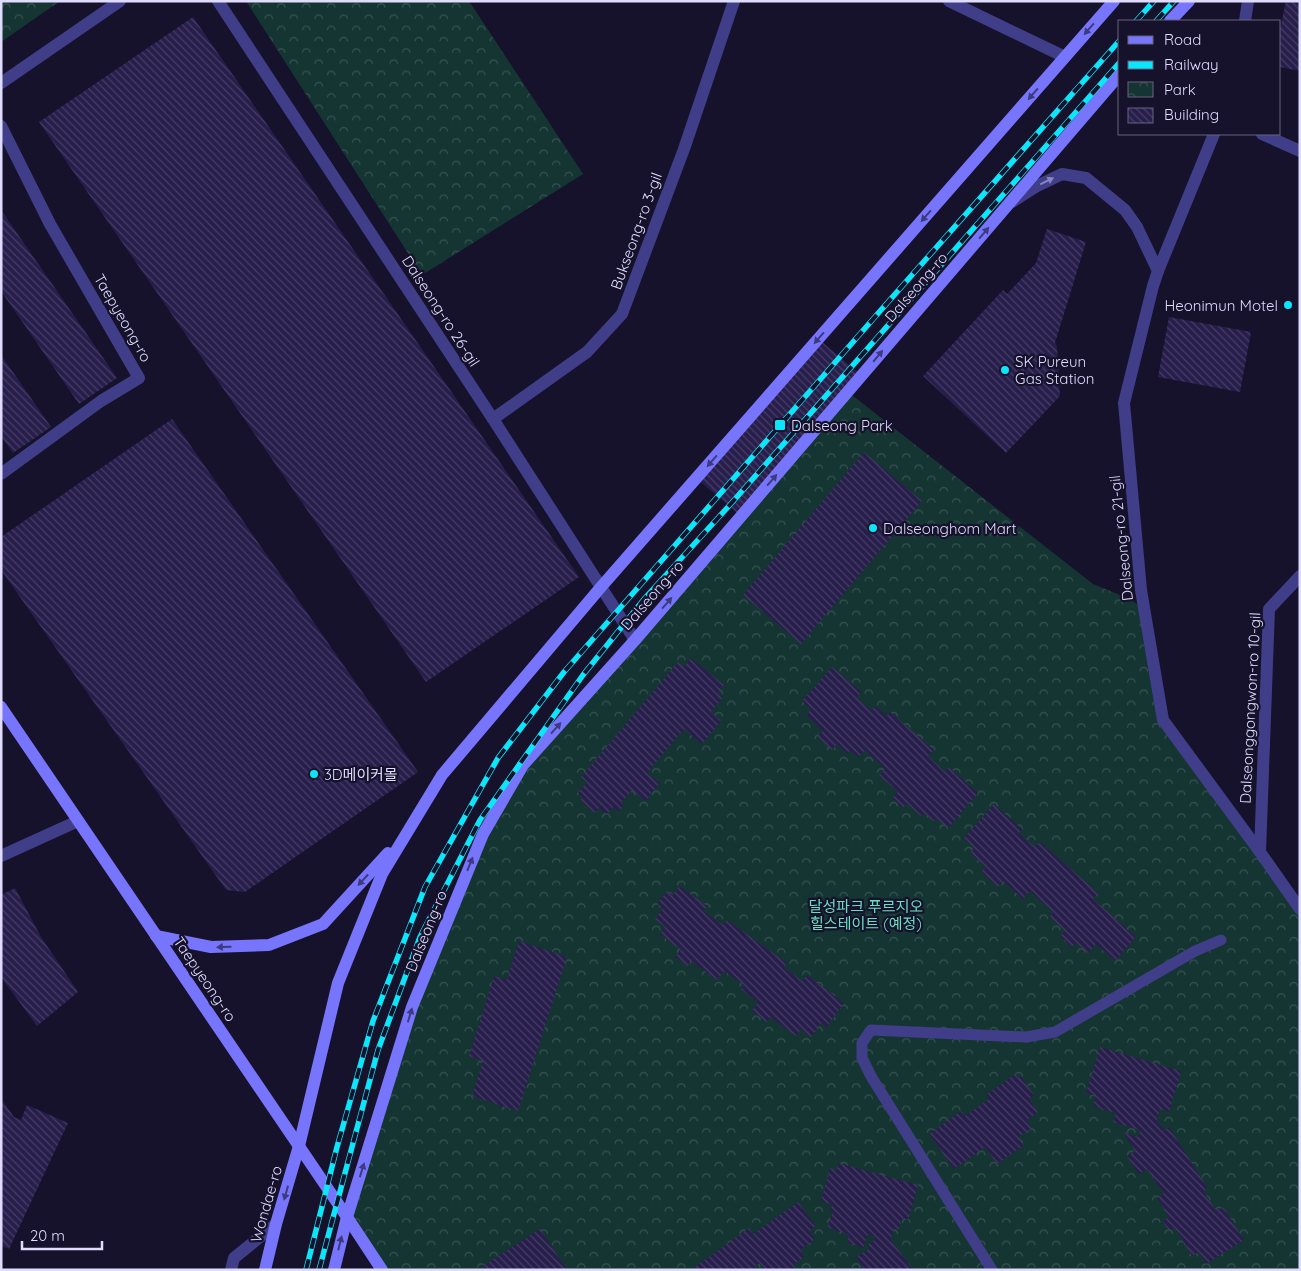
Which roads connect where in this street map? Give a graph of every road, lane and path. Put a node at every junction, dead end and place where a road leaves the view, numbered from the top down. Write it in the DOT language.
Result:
graph roads {
  1 [pos="120,1"];
  2 [pos="218,1"];
  3 [pos="734,1"];
  4 [pos="949,1"];
  5 [pos="1114,1"];
  6 [pos="1189,1"];
  7 [pos="1248,1"];
  8 [pos="1171,20"];
  9 [pos="1245,20"];
  10 [pos="1065,57"];
  11 [pos="1118,76"];
  12 [pos="1,83"];
  13 [pos="1,126"];
  14 [pos="1214,135"];
  15 [pos="1264,135"];
  16 [pos="1300,151"];
  17 [pos="1006,206"];
  18 [pos="1158,271"];
  19 [pos="492,419"];
  20 [pos="1,474"];
  21 [pos="1300,576"];
  22 [pos="601,587"];
  23 [pos="635,640"];
  24 [pos="1,707"];
  25 [pos="78,821"];
  26 [pos="408,831"];
  27 [pos="1260,852"];
  28 [pos="1,856"];
  29 [pos="1300,909"];
  30 [pos="156,936"];
  31 [pos="1221,940"];
  32 [pos="299,1146"];
  33 [pos="347,1217"];
  34 [pos="276,1224"];
  35 [pos="231,1270"];
  36 [pos="265,1270"];
  37 [pos="334,1270"];
  38 [pos="382,1270"];
  39 [pos="992,1270"];
  1 -- 12 [label="street"];
  2 -- 19 [label="street, Dalseong-ro 26-gil"];
  3 -- 19 [label="street, Bukseong-ro 3-gil"];
  4 -- 10 [label="street"];
  5 -- 10 [label="main road, one-way"];
  6 -- 8 [label="main road"];
  7 -- 9 [label="street"];
  10 -- 22 [label="main road, one-way"];
  11 -- 17 [label="main road, Dalseong-ro"];
  13 -- 20 [label="street, Taepyeong-ro"];
  14 -- 18 [label="street, Dalseong-ro 21-gil"];
  15 -- 16 [label="street"];
  17 -- 18 [label="street, one-way"];
  23 -- 17 [label="main road, Dalseong-ro, one-way"];
  18 -- 27 [label="street, Dalseong-ro 21-gil"];
  19 -- 22 [label="street, Dalseong-ro 26-gil"];
  21 -- 27 [label="street, Dalseonggongwon-ro 10-gil"];
  22 -- 23 [label="street, Dalseong-ro 26-gil"];
  22 -- 26 [label="main road"];
  33 -- 23 [label="main road, Dalseong-ro, one-way"];
  24 -- 25 [label="main road, Taepyeong-ro"];
  25 -- 28 [label="street"];
  25 -- 30 [label="main road, Taepyeong-ro"];
  26 -- 30 [label="main road, one-way"];
  26 -- 32 [label="main road, Wondae-ro"];
  27 -- 29 [label="street, Dalseong-ro 21-gil"];
  30 -- 32 [label="main road, Taepyeong-ro"];
  31 -- 39 [label="lane"];
  32 -- 33 [label="main road, Taepyeong-ro"];
  32 -- 34 [label="main road, Wondae-ro, one-way"];
  37 -- 33 [label="main road, one-way"];
  33 -- 38 [label="main road, Taepyeong-ro"];
  34 -- 35 [label="street"];
  34 -- 36 [label="main road, Wondae-ro"];
}
